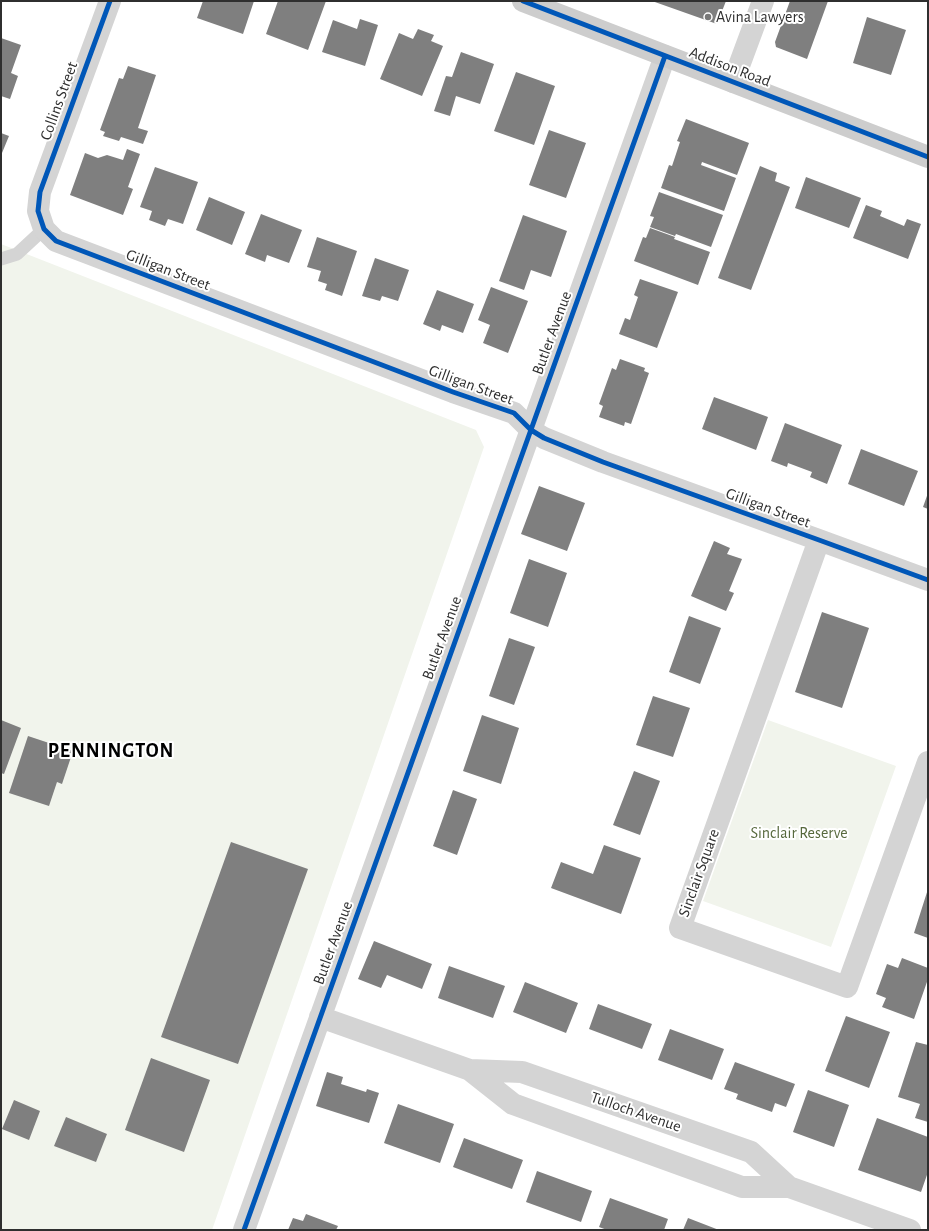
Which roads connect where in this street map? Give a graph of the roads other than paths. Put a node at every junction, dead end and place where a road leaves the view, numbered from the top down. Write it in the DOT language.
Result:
graph roads {
  1 [pos="110,1"];
  2 [pos="523,1"];
  3 [pos="763,1"];
  4 [pos="665,56"];
  5 [pos="733,82"];
  6 [pos="928,157"];
  7 [pos="41,220"];
  8 [pos="1,259"];
  9 [pos="531,430"];
  10 [pos="819,540"];
  11 [pos="928,580"];
  12 [pos="928,762"];
  13 [pos="320,1017"];
  14 [pos="470,1070"];
  15 [pos="789,1187"];
  16 [pos="244,1230"];
  17 [pos="910,1230"];
  1 -- 7 [label="street, Collins Street"];
  2 -- 4 [label="main road, Addison Road"];
  3 -- 5 [label="street"];
  4 -- 5 [label="main road, Addison Road"];
  4 -- 9 [label="street, Butler Avenue"];
  5 -- 6 [label="main road, Addison Road"];
  7 -- 8 [label="lane"];
  7 -- 9 [label="street, Gilligan Street"];
  9 -- 10 [label="street, Gilligan Street"];
  9 -- 13 [label="street, Butler Avenue"];
  10 -- 11 [label="street, Gilligan Street"];
  10 -- 12 [label="street, Sinclair Square"];
  13 -- 14 [label="street, Tulloch Avenue"];
  13 -- 16 [label="street, Butler Avenue"];
  14 -- 15 [label="street, Tulloch Avenue"];
  14 -- 15 [label="street, Tulloch Avenue"];
  15 -- 17 [label="street, Tulloch Avenue"];
}
